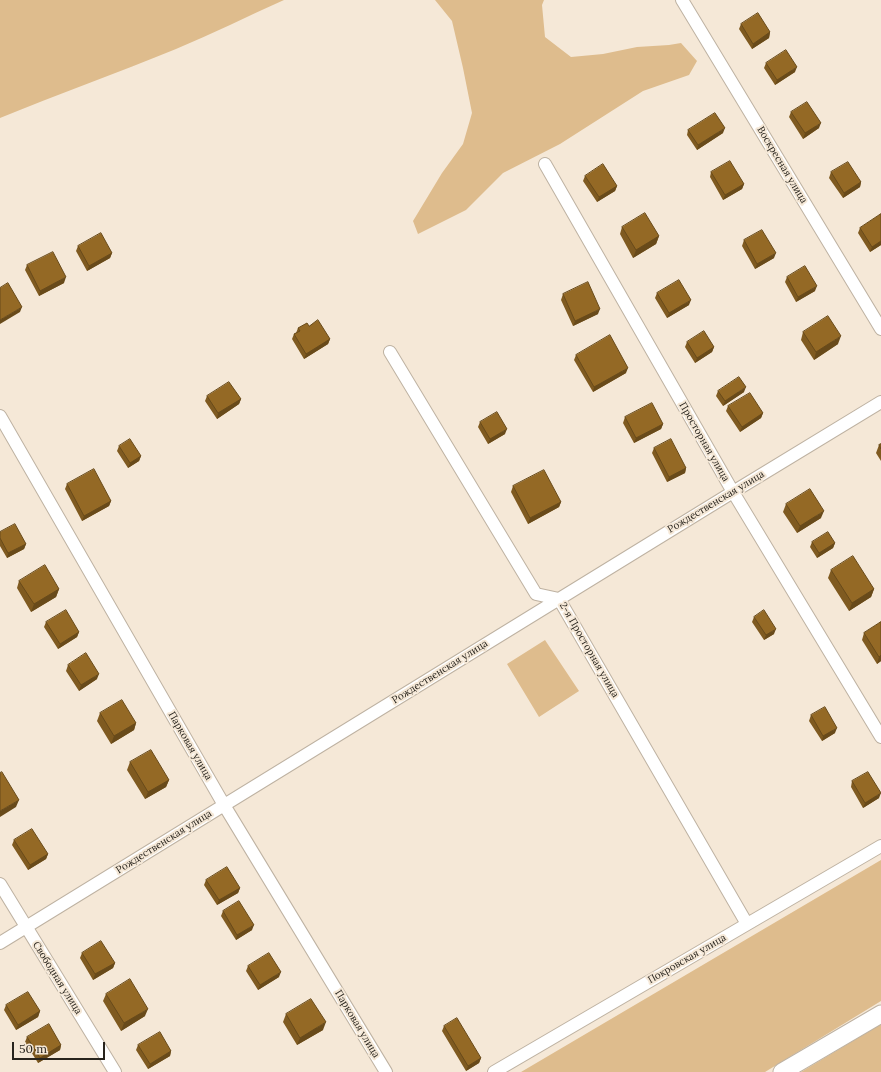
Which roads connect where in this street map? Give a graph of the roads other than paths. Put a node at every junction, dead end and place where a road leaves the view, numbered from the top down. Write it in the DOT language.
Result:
graph roads {
  1 [pos="682,0"];
  2 [pos="545,164"];
  3 [pos="881,329"];
  4 [pos="390,352"];
  5 [pos="881,402"];
  6 [pos="0,416"];
  7 [pos="733,492"];
  8 [pos="559,599"];
  9 [pos="881,736"];
  10 [pos="224,805"];
  11 [pos="881,846"];
  12 [pos="0,884"];
  13 [pos="747,924"];
  14 [pos="26,927"];
  15 [pos="0,943"];
  16 [pos="881,1014"];
  17 [pos="115,1072"];
  18 [pos="386,1072"];
  19 [pos="494,1072"];
  20 [pos="782,1072"];
  1 -- 3 [label="street, Воскресная улица"];
  2 -- 7 [label="street, Просторная улица"];
  4 -- 8 [label="street, 2-я Просторная улица"];
  5 -- 7 [label="street, Рождественская улица"];
  6 -- 10 [label="street, Парковая улица"];
  7 -- 8 [label="street, Рождественская улица"];
  7 -- 9 [label="street, Просторная улица"];
  8 -- 10 [label="street, Рождественская улица"];
  8 -- 13 [label="street, 2-я Просторная улица"];
  10 -- 14 [label="street, Рождественская улица"];
  10 -- 18 [label="street, Парковая улица"];
  11 -- 13 [label="street, Покровская улица"];
  12 -- 14 [label="street, Свободная улица"];
  13 -- 19 [label="street, Покровская улица"];
  14 -- 15 [label="street, Рождественская улица"];
  14 -- 17 [label="street, Свободная улица"];
  16 -- 20 [label="main road"];
}
